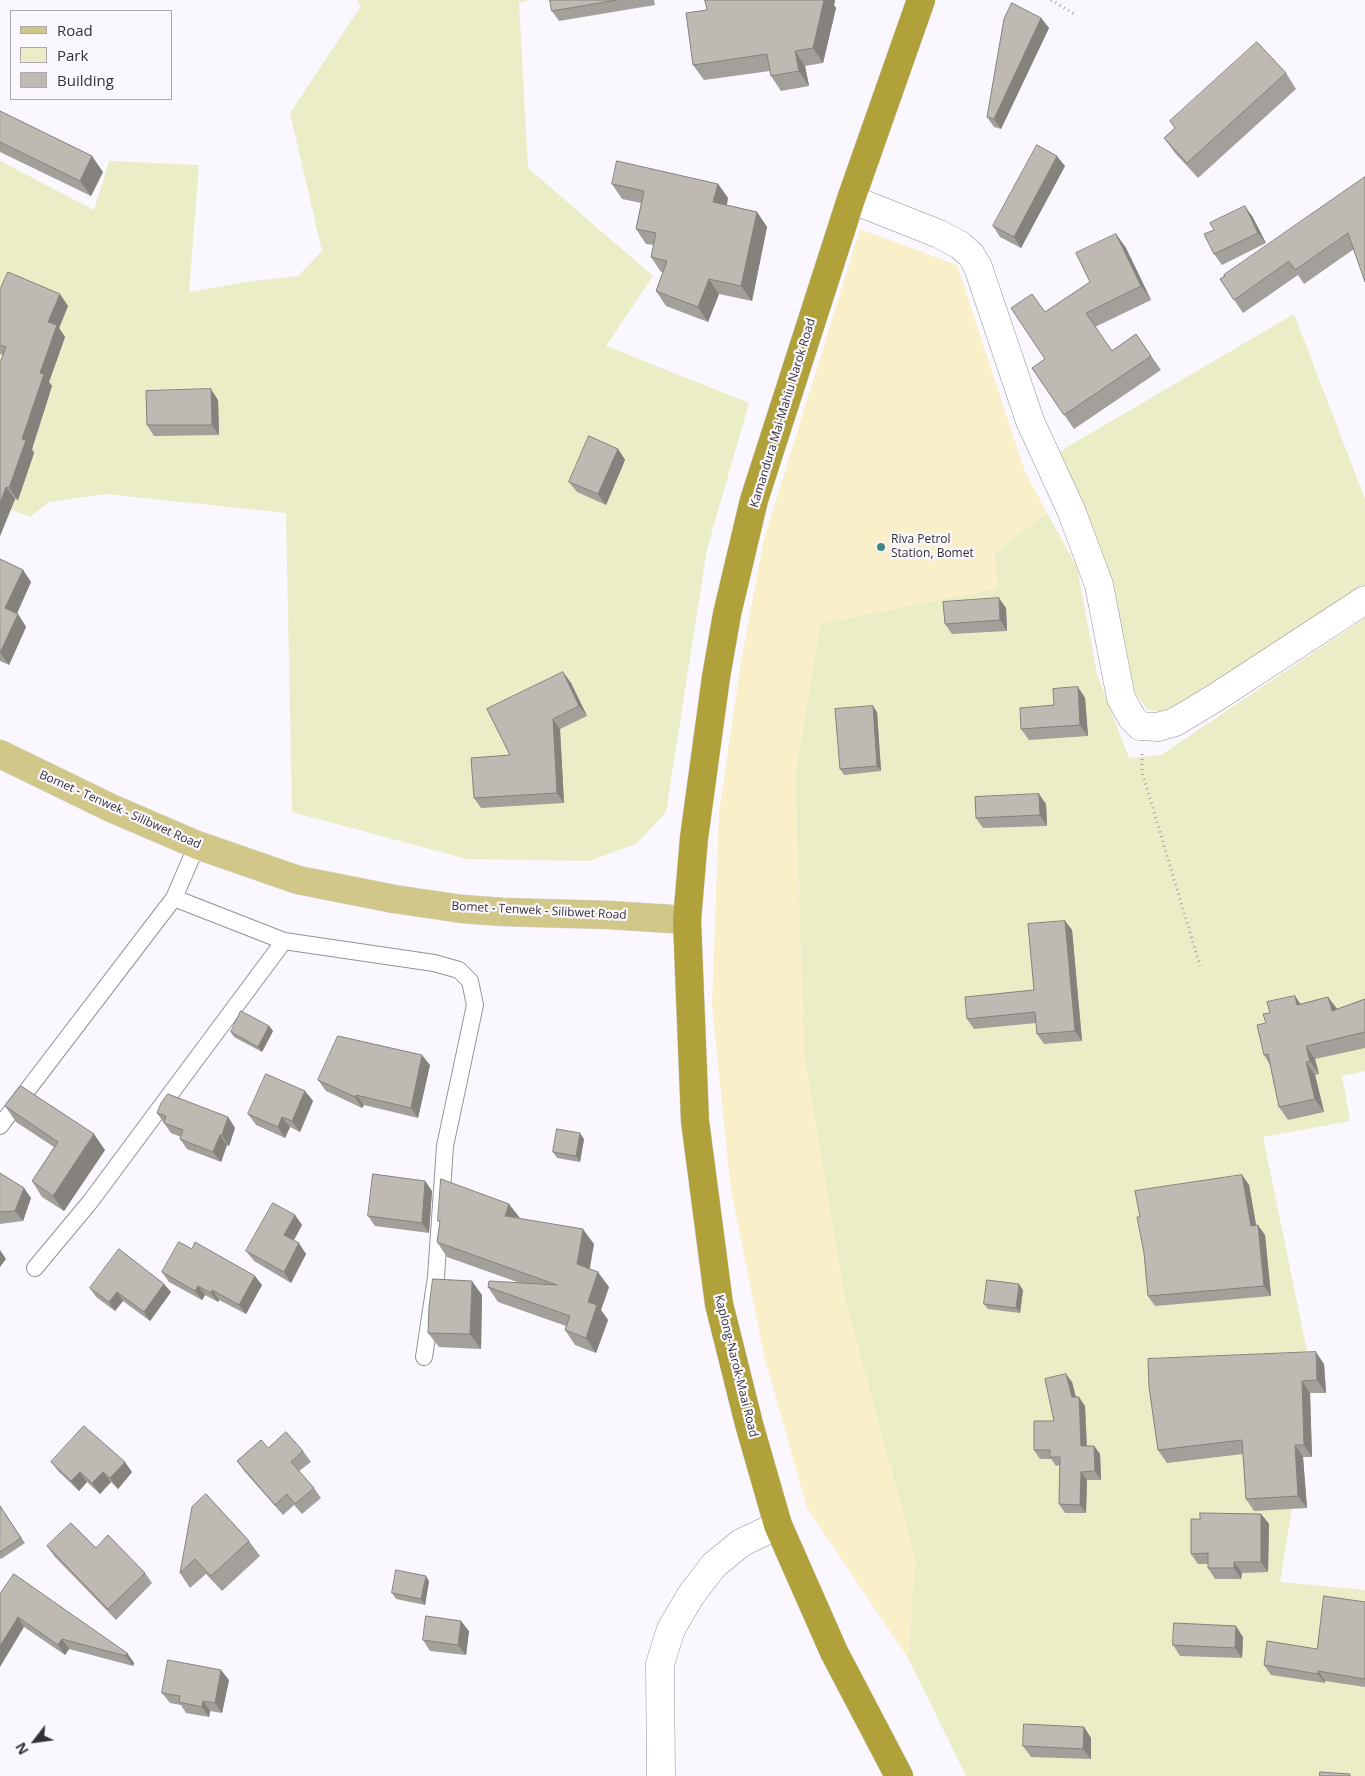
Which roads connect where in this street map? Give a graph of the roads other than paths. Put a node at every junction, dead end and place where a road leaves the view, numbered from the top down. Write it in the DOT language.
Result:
graph roads {
  1 [pos="921,0"];
  2 [pos="851,199"];
  3 [pos="1365,600"];
  4 [pos="0,754"];
  5 [pos="694,838"];
  6 [pos="197,845"];
  7 [pos="174,898"];
  8 [pos="687,920"];
  9 [pos="284,940"];
  10 [pos="0,1126"];
  11 [pos="35,1268"];
  12 [pos="424,1357"];
  13 [pos="778,1525"];
  14 [pos="662,1776"];
  15 [pos="898,1776"];
  1 -- 2 [label="highway, Kamandura Mai-Mahiu Narok Road"];
  2 -- 3 [label="street"];
  2 -- 5 [label="highway, Kamandura Mai-Mahiu Narok Road"];
  4 -- 6 [label="main road, Bomet - Tenwek - Silibwet Road"];
  5 -- 8 [label="highway, Kaplong-Narok-Maai Road"];
  6 -- 7 [label="lane"];
  6 -- 8 [label="main road, Bomet - Tenwek - Silibwet Road"];
  7 -- 9 [label="lane"];
  7 -- 10 [label="lane"];
  8 -- 13 [label="highway, Kaplong-Narok-Maai Road"];
  9 -- 11 [label="lane"];
  9 -- 12 [label="lane"];
  13 -- 14 [label="street"];
  13 -- 15 [label="highway, Kaplong-Narok-Maai Road"];
}
